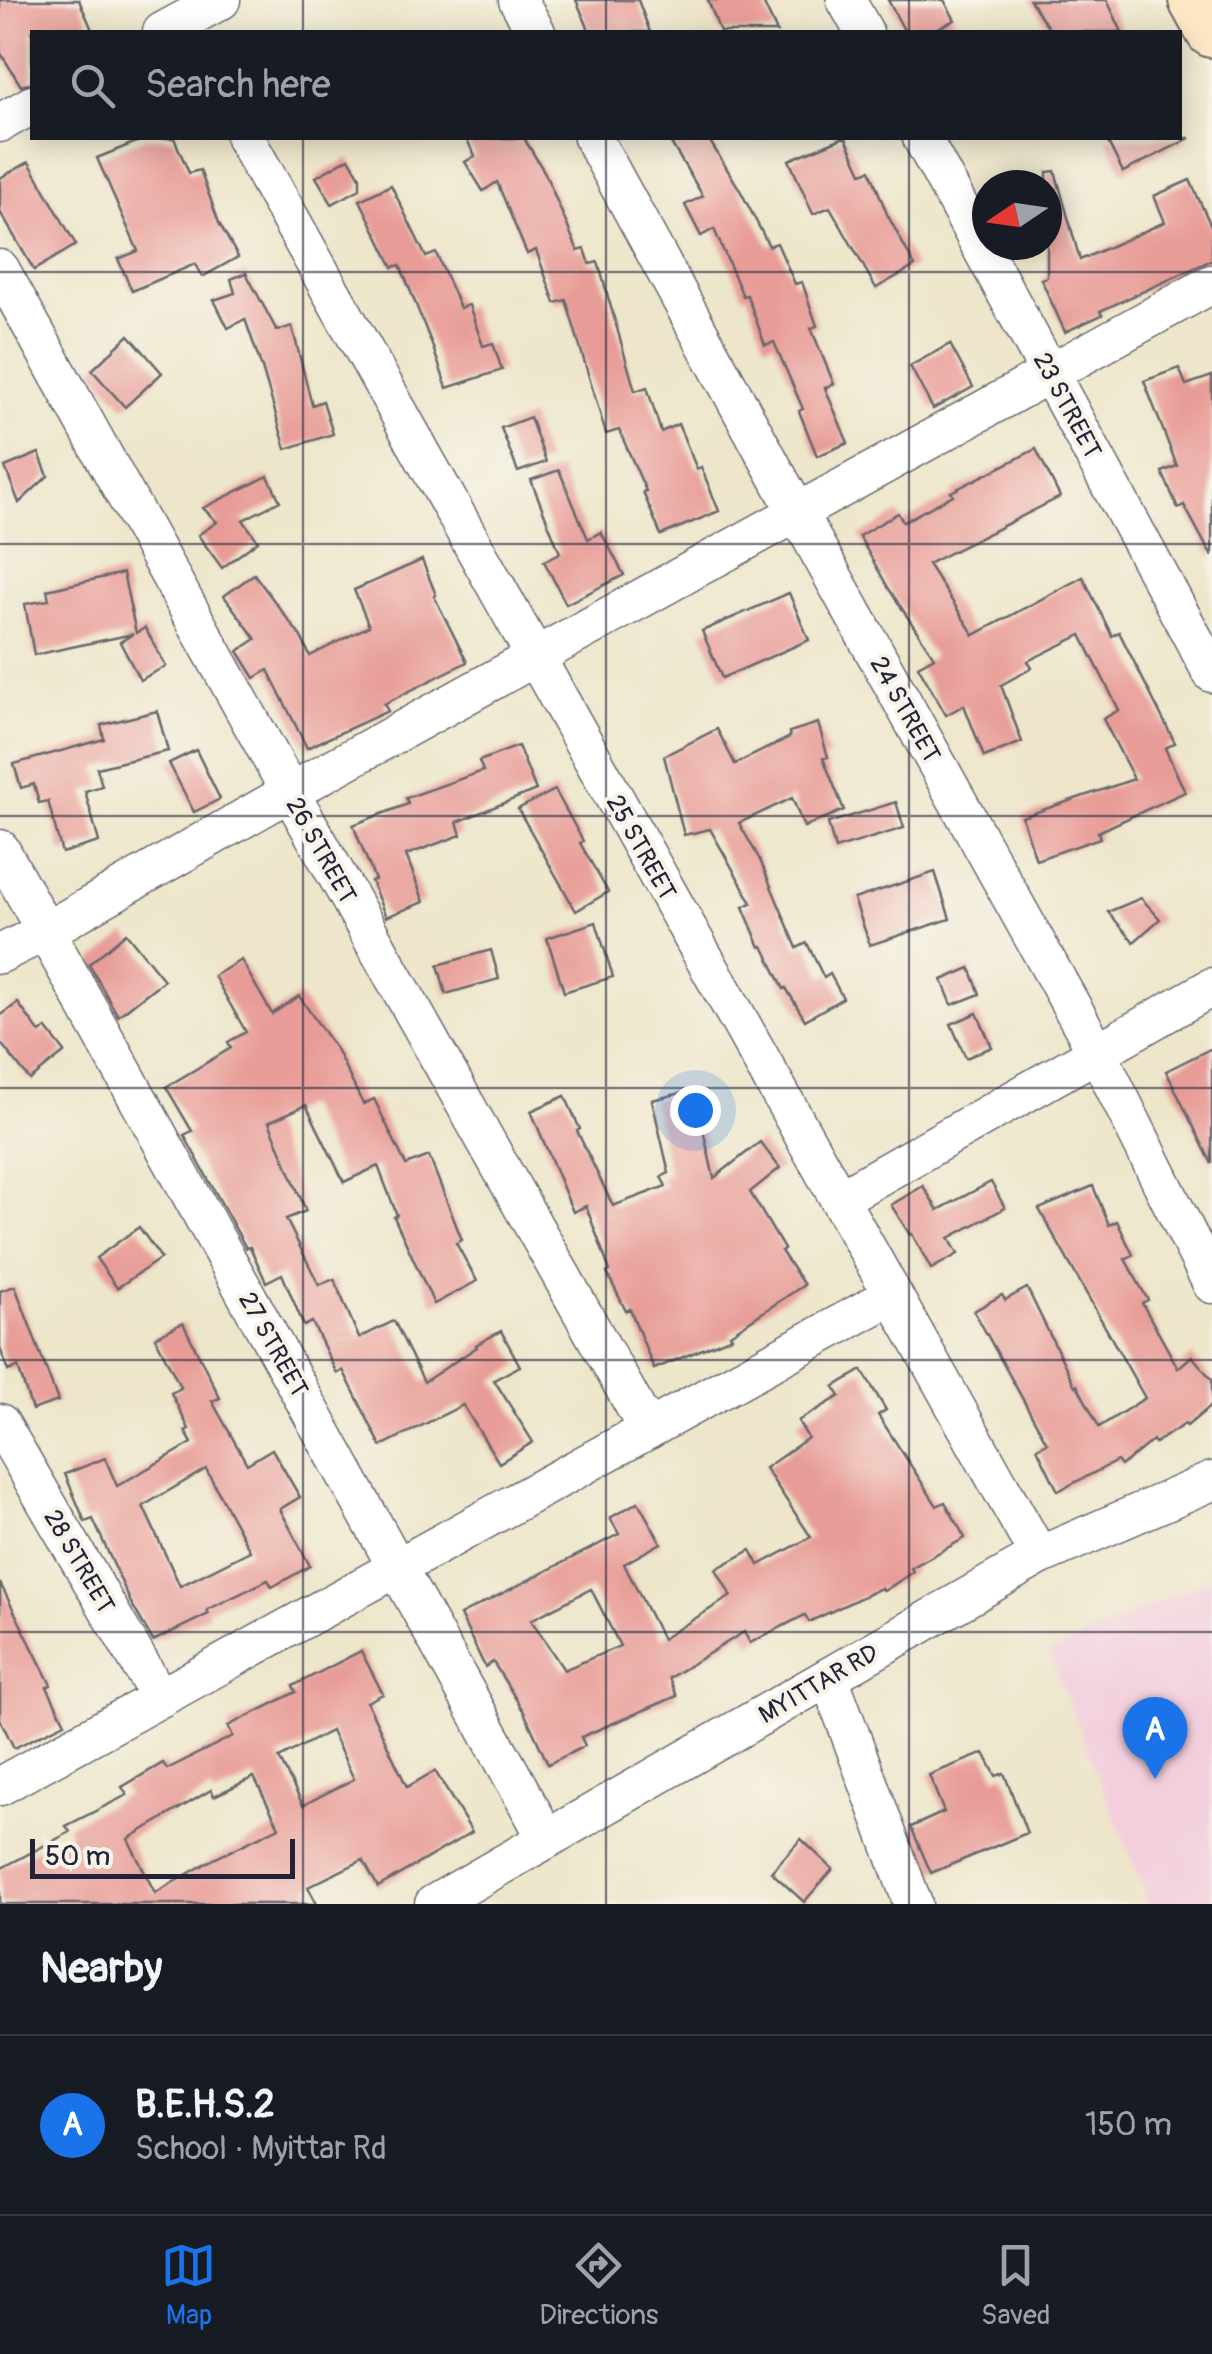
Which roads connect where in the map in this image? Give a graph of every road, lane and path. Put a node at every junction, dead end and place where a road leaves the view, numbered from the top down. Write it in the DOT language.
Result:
graph roads {
  1 [pos="221,0"];
  2 [pos="518,0"];
  3 [pos="846,0"];
  4 [pos="1195,0"];
  5 [pos="176,29"];
  6 [pos="535,30"];
  7 [pos="863,30"];
  8 [pos="1212,31"];
  9 [pos="30,105"];
  10 [pos="0,123"];
  11 [pos="246,140"];
  12 [pos="594,140"];
  13 [pos="923,140"];
  14 [pos="0,269"];
  15 [pos="1212,284"];
  16 [pos="1051,373"];
  17 [pos="797,512"];
  18 [pos="536,657"];
  19 [pos="1212,673"];
  20 [pos="290,792"];
  21 [pos="0,849"];
  22 [pos="46,931"];
  23 [pos="0,954"];
  24 [pos="1212,986"];
  25 [pos="1097,1052"];
  26 [pos="839,1198"];
  27 [pos="1212,1284"];
  28 [pos="893,1295"];
  29 [pos="0,1423"];
  30 [pos="648,1430"];
  31 [pos="1212,1481"];
  32 [pos="1040,1556"];
  33 [pos="397,1568"];
  34 [pos="829,1677"];
  35 [pos="160,1698"];
  36 [pos="0,1786"];
  37 [pos="547,1839"];
  38 [pos="434,1904"];
  39 [pos="914,1904"];
  1 -- 5 [label="street"];
  2 -- 6 [label="street"];
  3 -- 7 [label="street"];
  4 -- 8 [label="street"];
  9 -- 10 [label="street"];
  11 -- 18 [label="street, 25 STREET"];
  12 -- 17 [label="street, 24 STREET"];
  13 -- 16 [label="street, 23 STREET"];
  14 -- 20 [label="street, 26 STREET"];
  15 -- 16 [label="street"];
  16 -- 17 [label="street"];
  16 -- 19 [label="street, 23 STREET"];
  17 -- 18 [label="street"];
  17 -- 25 [label="street, 24 STREET"];
  18 -- 20 [label="street"];
  18 -- 26 [label="street, 25 STREET"];
  20 -- 22 [label="street"];
  20 -- 30 [label="street, 26 STREET"];
  21 -- 22 [label="street, 27 STREET"];
  22 -- 23 [label="street"];
  22 -- 33 [label="street, 27 STREET"];
  24 -- 25 [label="street"];
  25 -- 26 [label="street"];
  25 -- 27 [label="street, 24 STREET"];
  26 -- 28 [label="street, 25 STREET"];
  28 -- 30 [label="street"];
  28 -- 32 [label="street, 25 STREET"];
  29 -- 35 [label="street, 28 STREET"];
  30 -- 33 [label="street"];
  31 -- 32 [label="street, MYITTAR RD"];
  32 -- 34 [label="street, MYITTAR RD"];
  33 -- 35 [label="street"];
  33 -- 37 [label="street, 27 STREET"];
  34 -- 37 [label="street, MYITTAR RD"];
  34 -- 39 [label="street"];
  35 -- 36 [label="street"];
  37 -- 38 [label="street, MYITTAR RD"];
}
